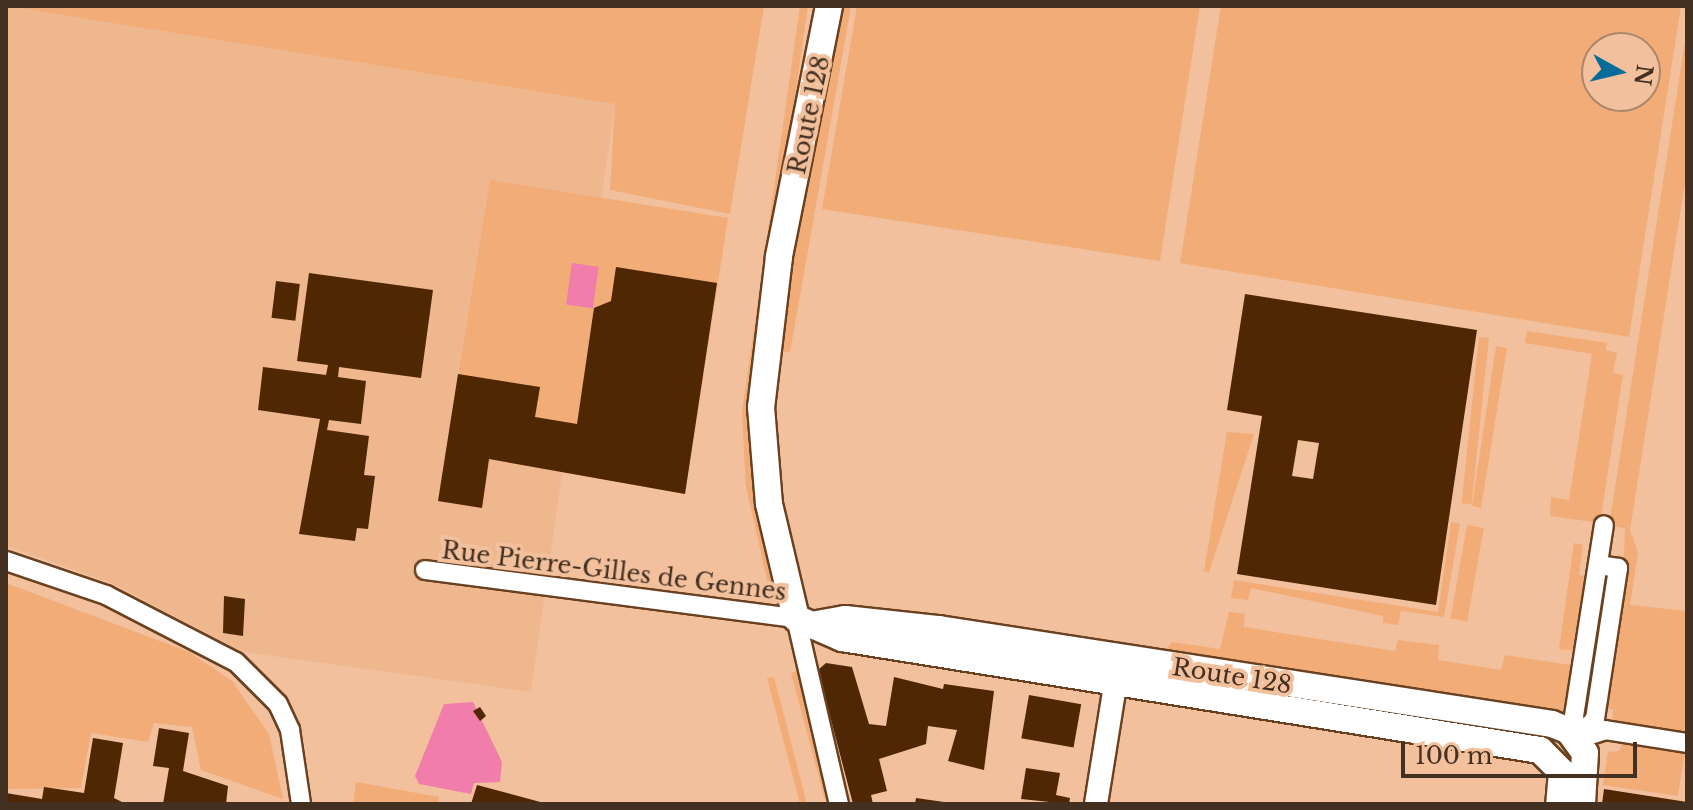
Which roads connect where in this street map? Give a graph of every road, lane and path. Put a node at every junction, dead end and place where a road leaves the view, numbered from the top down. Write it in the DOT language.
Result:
graph roads {
  1 [pos="814,6"];
  2 [pos="829,6"];
  3 [pos="785,222"];
  4 [pos="1604,525"];
  5 [pos="6,561"];
  6 [pos="1598,565"];
  7 [pos="425,570"];
  8 [pos="807,621"];
  9 [pos="1583,660"];
  10 [pos="1603,664"];
  11 [pos="1117,671"];
  12 [pos="1578,739"];
  13 [pos="1687,743"];
  14 [pos="301,804"];
  15 [pos="839,804"];
  16 [pos="1096,804"];
  17 [pos="1559,804"];
  18 [pos="1582,804"];
  1 -- 3 [label="main road, Route 128"];
  2 -- 3 [label="main road, Route 128"];
  3 -- 8 [label="main road, Route 128"];
  4 -- 6 [label="street"];
  5 -- 14 [label="street"];
  6 -- 9 [label="street"];
  6 -- 10 [label="street"];
  7 -- 8 [label="street, Rue Pierre-Gilles de Gennes"];
  8 -- 11 [label="main road, Route 128"];
  8 -- 15 [label="street"];
  9 -- 10 [label="street"];
  9 -- 12 [label="street"];
  10 -- 12 [label="street"];
  11 -- 12 [label="main road, Route 128"];
  11 -- 16 [label="street"];
  11 -- 17 [label="main road, Route 128"];
  12 -- 13 [label="street"];
  12 -- 18 [label="main road"];
}
